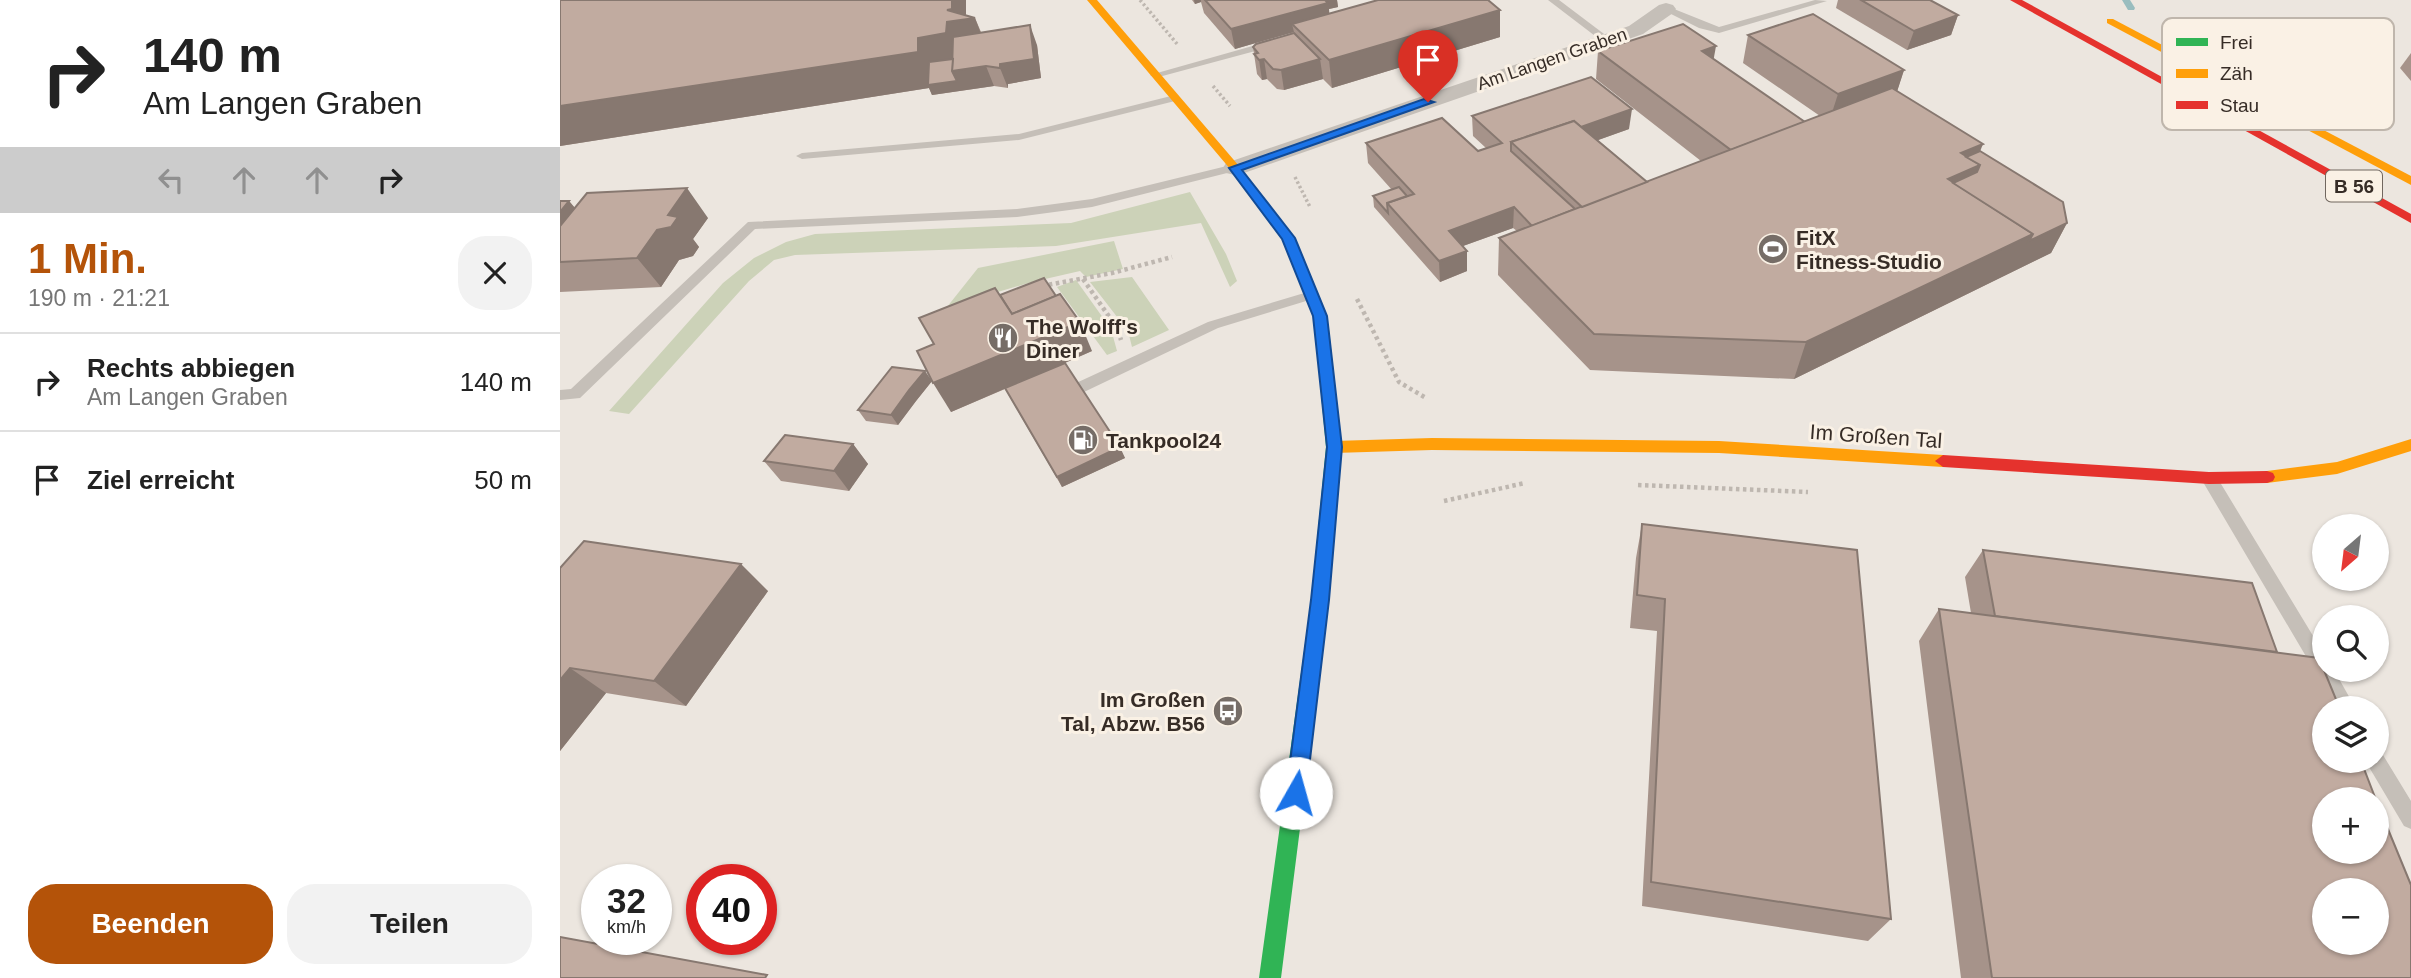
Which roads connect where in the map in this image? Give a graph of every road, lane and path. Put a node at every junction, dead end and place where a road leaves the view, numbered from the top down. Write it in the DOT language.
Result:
graph roads {
  1 [pos="1092,0"];
  2 [pos="1553,0"];
  3 [pos="2015,0"];
  4 [pos="1822,1"];
  5 [pos="1666,9"];
  6 [pos="2094,13"];
  7 [pos="1289,39"];
  8 [pos="1607,40"];
  9 [pos="2162,49"];
  10 [pos="1155,75"];
  11 [pos="2162,81"];
  12 [pos="1175,98"];
  13 [pos="2250,130"];
  14 [pos="2315,130"];
  15 [pos="802,156"];
  16 [pos="1235,168"];
  17 [pos="1293,173"];
  18 [pos="2411,181"];
  19 [pos="1312,210"];
  20 [pos="2411,219"];
  21 [pos="1172,257"];
  22 [pos="1083,279"];
  23 [pos="1039,292"];
  24 [pos="1311,295"];
  25 [pos="1355,296"];
  26 [pos="1130,364"];
  27 [pos="1079,388"];
  28 [pos="560,396"];
  29 [pos="1426,398"];
  30 [pos="2411,445"];
  31 [pos="1334,447"];
  32 [pos="2209,478"];
  33 [pos="1533,481"];
  34 [pos="1631,485"];
  35 [pos="1812,492"];
  36 [pos="1444,500"];
  37 [pos="2339,696"];
  38 [pos="2383,773"];
  39 [pos="2411,819"];
  40 [pos="1270,978"];
  1 -- 10 [label="street"];
  2 -- 8 [label="lane"];
  3 -- 11 [label="street, B 56"];
  4 -- 5 [label="lane"];
  5 -- 8 [label="street, Am Langen Graben"];
  6 -- 9 [label="street, B 56"];
  7 -- 10 [label="lane"];
  8 -- 16 [label="street, Am Langen Graben"];
  10 -- 12 [label="street"];
  12 -- 15 [label="lane"];
  12 -- 16 [label="street"];
  13 -- 20 [label="street, B 56"];
  14 -- 18 [label="street, B 56"];
  16 -- 24 [label="street"];
  16 -- 28 [label="lane"];
  17 -- 19 [label="path"];
  21 -- 22 [label="path"];
  22 -- 23 [label="path"];
  22 -- 26 [label="path"];
  24 -- 26 [label="lane"];
  24 -- 31 [label="street"];
  25 -- 29 [label="path"];
  26 -- 27 [label="lane"];
  30 -- 32 [label="street, Im Großen Tal"];
  31 -- 32 [label="street, Im Großen Tal"];
  31 -- 40 [label="street"];
  32 -- 37 [label="lane"];
  33 -- 36 [label="path"];
  34 -- 35 [label="path"];
  38 -- 39 [label="lane"];
}
